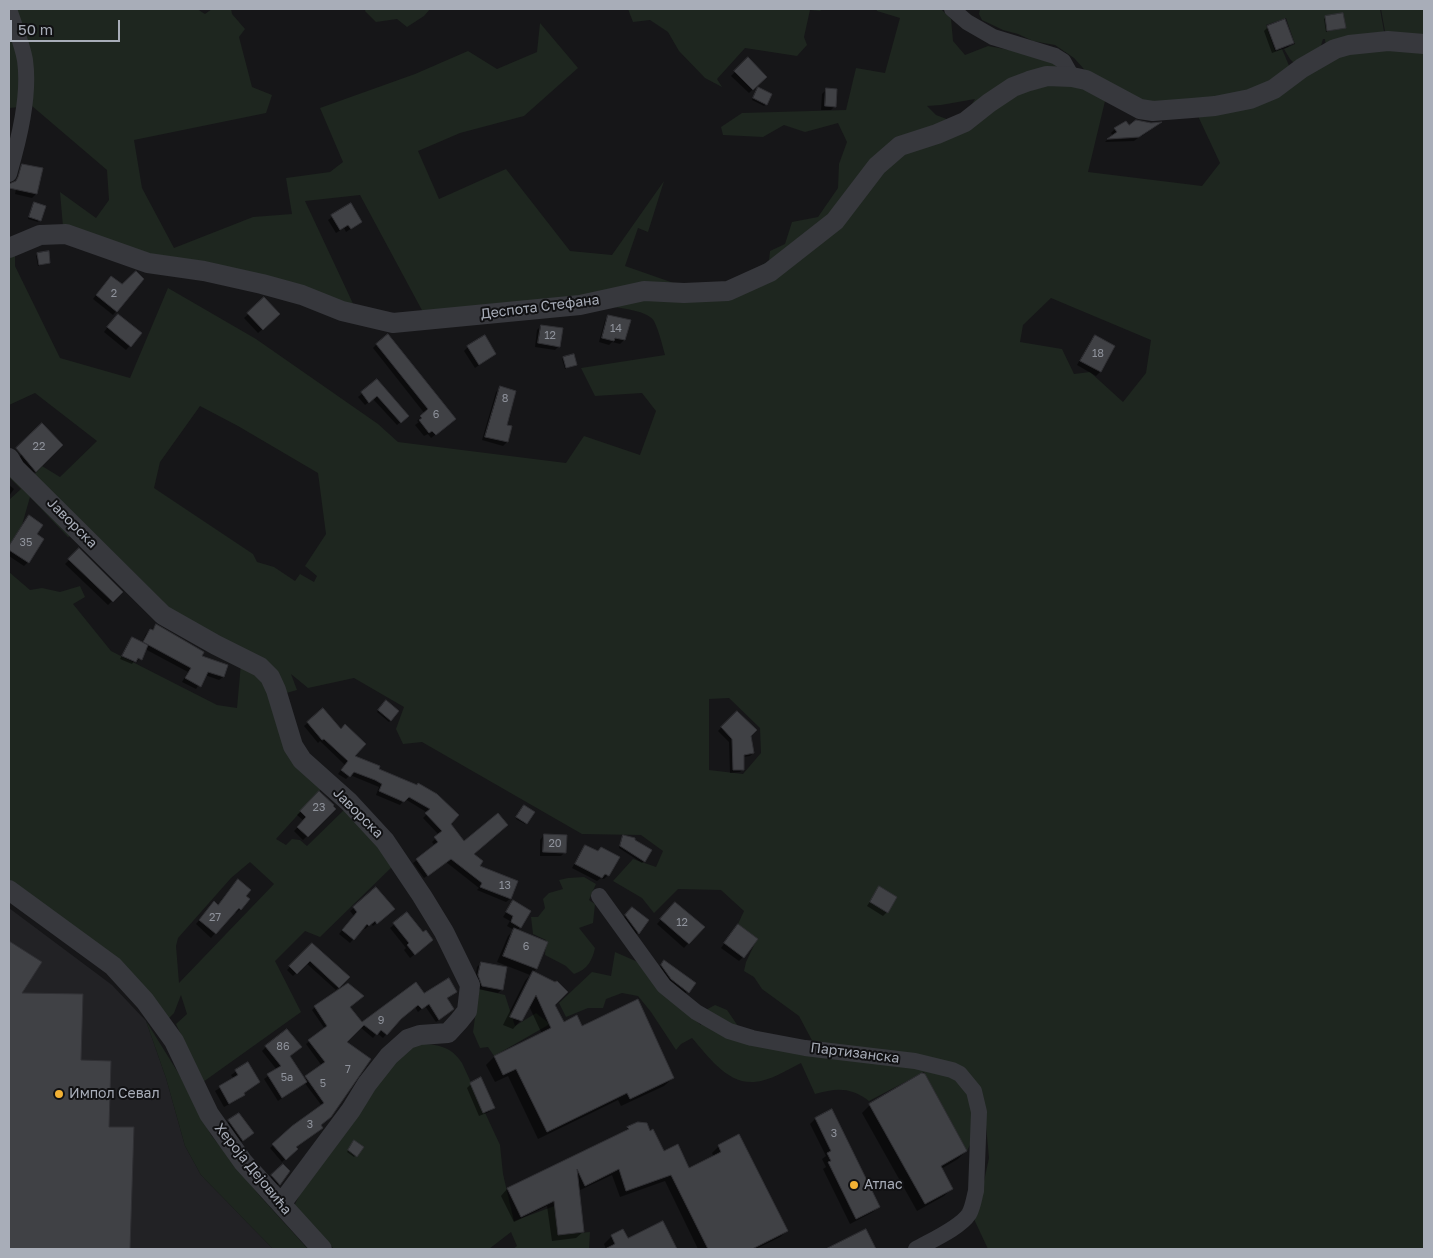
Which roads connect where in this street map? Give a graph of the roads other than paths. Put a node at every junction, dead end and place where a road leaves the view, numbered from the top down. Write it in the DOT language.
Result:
graph roads {
  1 [pos="9,9"];
  2 [pos="952,9"];
  3 [pos="15,43"];
  4 [pos="1424,44"];
  5 [pos="1072,77"];
  6 [pos="9,174"];
  7 [pos="9,248"];
  8 [pos="9,458"];
  9 [pos="9,890"];
  10 [pos="599,896"];
  11 [pos="281,1204"];
  12 [pos="322,1249"];
  13 [pos="916,1249"];
  1 -- 3 [label="street"];
  2 -- 5 [label="street"];
  3 -- 6 [label="street"];
  4 -- 5 [label="street, Деспота Стефана"];
  5 -- 7 [label="street, Деспота Стефана"];
  8 -- 11 [label="street, Јаворска"];
  9 -- 11 [label="street, Хероја Дејовића"];
  10 -- 13 [label="street, Партизанска"];
  11 -- 12 [label="street, Хероја Дејовића"];
}
